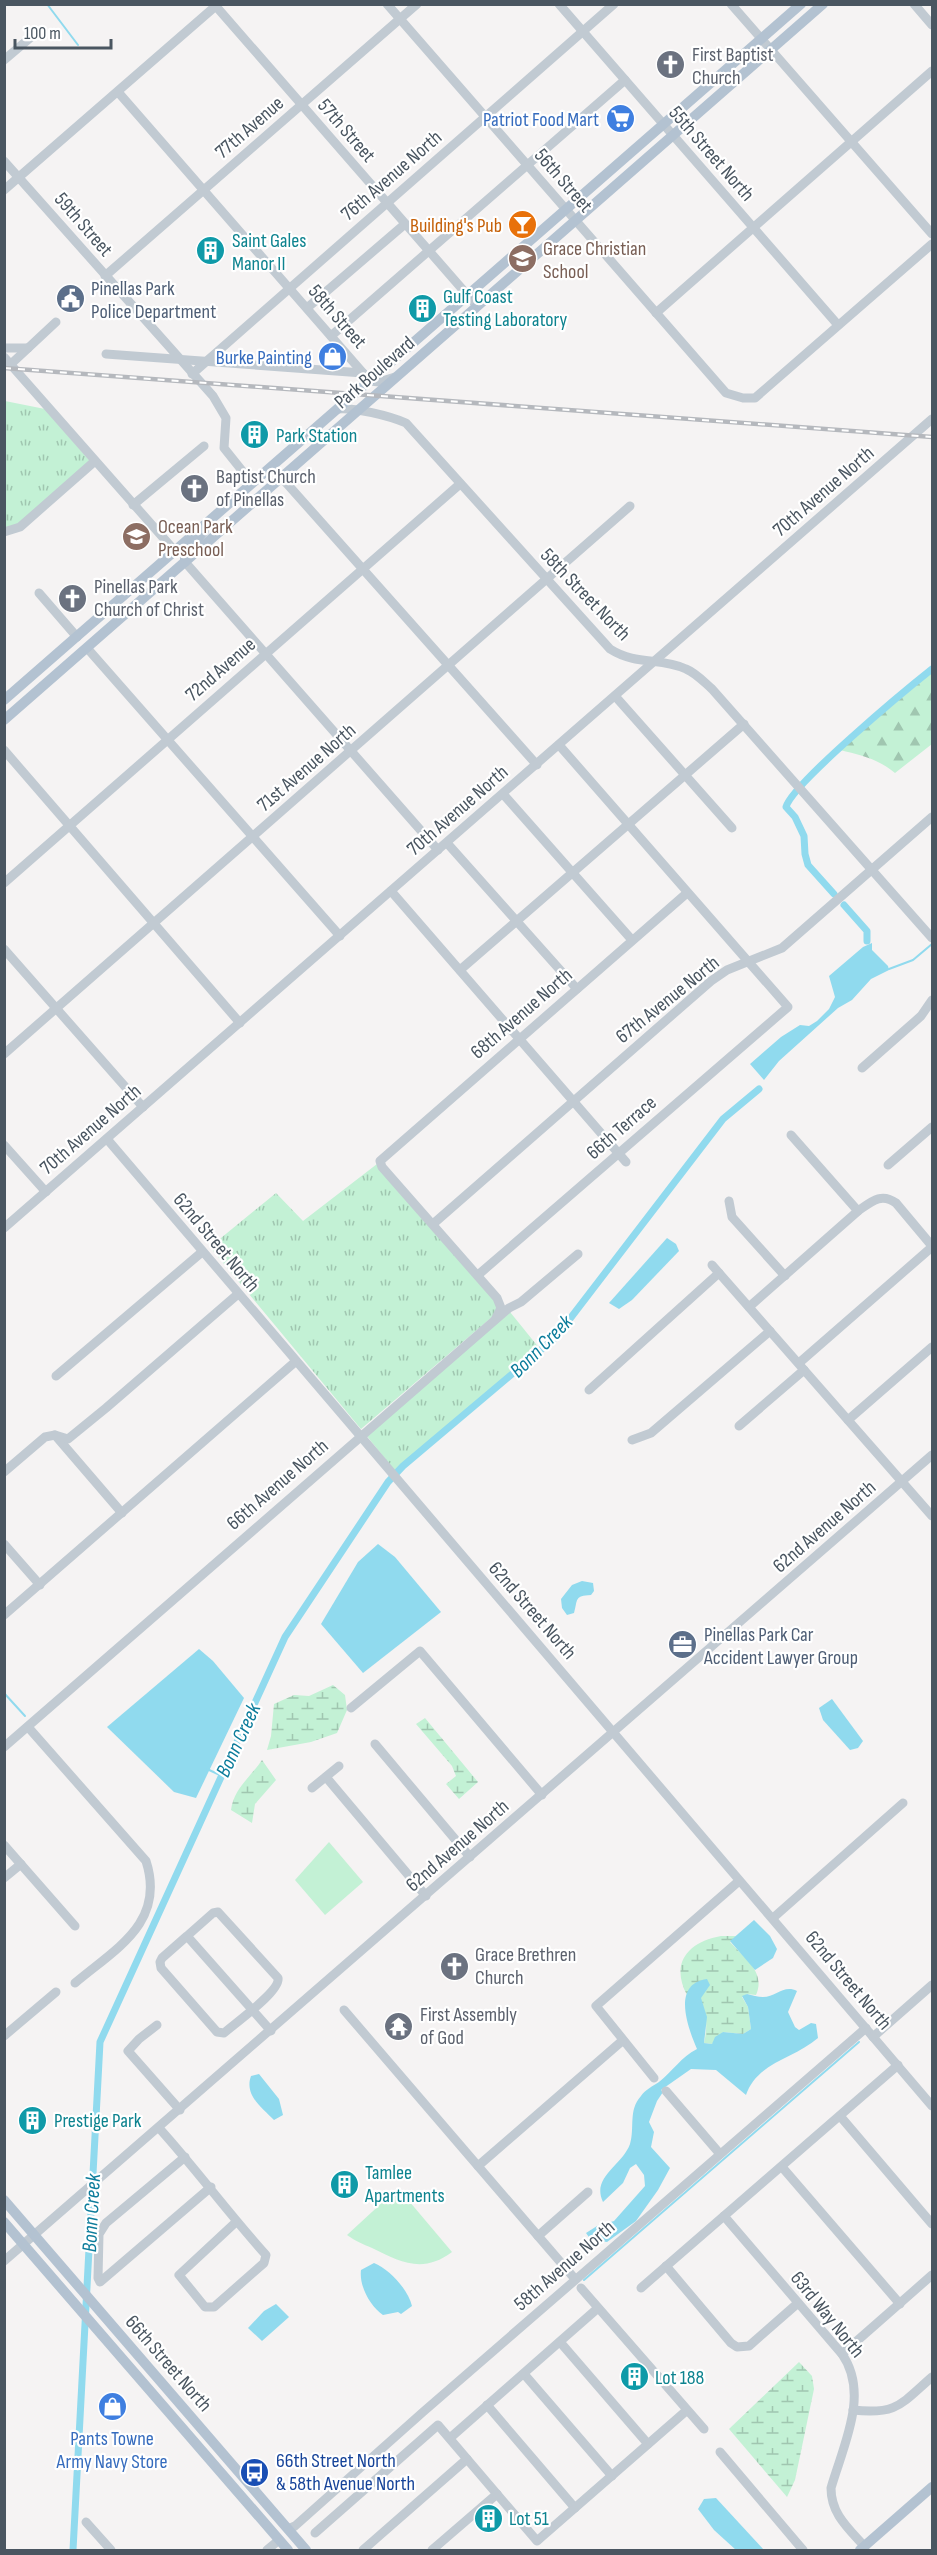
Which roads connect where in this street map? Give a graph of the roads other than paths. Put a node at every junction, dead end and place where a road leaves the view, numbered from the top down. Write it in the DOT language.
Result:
graph roads {
  1 [pos="387,4"];
  2 [pos="417,4"];
  3 [pos="559,4"];
  4 [pos="614,4"];
  5 [pos="731,4"];
  6 [pos="801,4"];
  7 [pos="823,4"];
  8 [pos="914,4"];
  9 [pos="216,5"];
  10 [pos="400,19"];
  11 [pos="933,25"];
  12 [pos="37,32"];
  13 [pos="583,32"];
  14 [pos="761,39"];
  15 [pos="770,50"];
  16 [pos="4,60"];
  17 [pos="933,71"];
  18 [pos="625,80"];
  19 [pos="118,92"];
  20 [pos="302,105"];
  21 [pos="486,117"];
  22 [pos="663,124"];
  23 [pos="673,135"];
  24 [pos="853,141"];
  25 [pos="4,161"];
  26 [pos="527,165"];
  27 [pos="19,178"];
  28 [pos="4,190"];
  29 [pos="204,191"];
  30 [pos="387,203"];
  31 [pos="565,210"];
  32 [pos="574,221"];
  33 [pos="405,224"];
  34 [pos="754,228"];
  35 [pos="933,234"];
  36 [pos="933,244"];
  37 [pos="429,250"];
  38 [pos="105,276"];
  39 [pos="289,288"];
  40 [pos="468,295"];
  41 [pos="477,306"];
  42 [pos="307,308"];
  43 [pos="656,313"];
  44 [pos="56,322"];
  45 [pos="838,325"];
  46 [pos="331,336"];
  47 [pos="4,348"];
  48 [pos="28,348"];
  49 [pos="106,354"];
  50 [pos="179,360"];
  51 [pos="8,361"];
  52 [pos="205,362"];
  53 [pos="192,374"];
  54 [pos="397,376"];
  55 [pos="367,377"];
  56 [pos="337,409"];
  57 [pos="359,410"];
  58 [pos="933,419"];
  59 [pos="307,435"];
  60 [pos="204,446"];
  61 [pos="95,461"];
  62 [pos="285,474"];
  63 [pos="252,483"];
  64 [pos="460,484"];
  65 [pos="133,506"];
  66 [pos="630,506"];
  67 [pos="236,517"];
  68 [pos="205,525"];
  69 [pos="4,532"];
  70 [pos="174,550"];
  71 [pos="185,562"];
  72 [pos="363,569"];
  73 [pos="546,581"];
  74 [pos="39,592"];
  75 [pos="150,592"];
  76 [pos="109,609"];
  77 [pos="77,637"];
  78 [pos="87,648"];
  79 [pos="266,654"];
  80 [pos="654,663"];
  81 [pos="448,665"];
  82 [pos="56,675"];
  83 [pos="615,696"];
  84 [pos="8,697"];
  85 [pos="4,708"];
  86 [pos="4,720"];
  87 [pos="744,724"];
  88 [pos="168,740"];
  89 [pos="559,745"];
  90 [pos="4,750"];
  91 [pos="351,751"];
  92 [pos="537,765"];
  93 [pos="685,775"];
  94 [pos="503,794"];
  95 [pos="933,817"];
  96 [pos="628,825"];
  97 [pos="70,826"];
  98 [pos="732,828"];
  99 [pos="253,837"];
  100 [pos="447,843"];
  101 [pos="438,850"];
  102 [pos="872,870"];
  103 [pos="572,873"];
  104 [pos="4,883"];
  105 [pos="391,891"];
  106 [pos="687,893"];
  107 [pos="516,921"];
  108 [pos="154,924"];
  109 [pos="932,935"];
  110 [pos="340,936"];
  111 [pos="632,940"];
  112 [pos="4,949"];
  113 [pos="747,962"];
  114 [pos="460,970"];
  115 [pos="577,989"];
  116 [pos="933,1000"];
  117 [pos="57,1008"];
  118 [pos="240,1023"];
  119 [pos="519,1039"];
  120 [pos="4,1054"];
  121 [pos="862,1068"];
  122 [pos="574,1102"];
  123 [pos="143,1107"];
  124 [pos="933,1127"];
  125 [pos="790,1135"];
  126 [pos="106,1139"];
  127 [pos="4,1145"];
  128 [pos="619,1153"];
  129 [pos="626,1162"];
  130 [pos="888,1165"];
  131 [pos="46,1192"];
  132 [pos="729,1201"];
  133 [pos="858,1211"];
  134 [pos="433,1224"];
  135 [pos="4,1228"];
  136 [pos="933,1246"];
  137 [pos="202,1252"];
  138 [pos="578,1254"];
  139 [pos="712,1265"];
  140 [pos="720,1273"];
  141 [pos="478,1275"];
  142 [pos="785,1276"];
  143 [pos="238,1294"];
  144 [pos="749,1307"];
  145 [pos="495,1320"];
  146 [pos="770,1331"];
  147 [pos="933,1347"];
  148 [pos="295,1362"];
  149 [pos="801,1366"];
  150 [pos="56,1376"];
  151 [pos="589,1390"];
  152 [pos="848,1420"];
  153 [pos="739,1426"];
  154 [pos="55,1435"];
  155 [pos="359,1436"];
  156 [pos="632,1440"];
  157 [pos="933,1455"];
  158 [pos="4,1472"];
  159 [pos="902,1481"];
  160 [pos="122,1513"];
  161 [pos="933,1516"];
  162 [pos="4,1544"];
  163 [pos="40,1585"];
  164 [pos="4,1615"];
  165 [pos="351,1708"];
  166 [pos="28,1727"];
  167 [pos="615,1732"];
  168 [pos="375,1744"];
  169 [pos="4,1747"];
  170 [pos="339,1766"];
  171 [pos="326,1777"];
  172 [pos="312,1788"];
  173 [pos="542,1795"];
  174 [pos="903,1803"];
  175 [pos="4,1845"];
  176 [pos="470,1857"];
  177 [pos="21,1864"];
  178 [pos="4,1878"];
  179 [pos="739,1881"];
  180 [pos="426,1896"];
  181 [pos="773,1918"];
  182 [pos="75,1926"];
  183 [pos="187,1936"];
  184 [pos="75,1983"];
  185 [pos="933,1985"];
  186 [pos="56,1992"];
  187 [pos="252,2010"];
  188 [pos="344,2010"];
  189 [pos="157,2025"];
  190 [pos="866,2028"];
  191 [pos="271,2031"];
  192 [pos="4,2036"];
  193 [pos="873,2037"];
  194 [pos="622,2041"];
  195 [pos="898,2066"];
  196 [pos="654,2078"];
  197 [pos="666,2091"];
  198 [pos="933,2106"];
  199 [pos="180,2109"];
  200 [pos="840,2116"];
  201 [pos="159,2128"];
  202 [pos="720,2154"];
  203 [pos="185,2157"];
  204 [pos="478,2166"];
  205 [pos="782,2166"];
  206 [pos="212,2187"];
  207 [pos="588,2192"];
  208 [pos="4,2200"];
  209 [pos="724,2216"];
  210 [pos="4,2222"];
  211 [pos="236,2222"];
  212 [pos="933,2223"];
  213 [pos="35,2235"];
  214 [pos="538,2236"];
  215 [pos="24,2244"];
  216 [pos="4,2261"];
  217 [pos="666,2266"];
  218 [pos="933,2275"];
  219 [pos="578,2284"];
  220 [pos="642,2288"];
  221 [pos="798,2303"];
  222 [pos="900,2304"];
  223 [pos="598,2308"];
  224 [pos="560,2342"];
  225 [pos="842,2354"];
  226 [pos="524,2374"];
  227 [pos="933,2377"];
  228 [pos="487,2405"];
  229 [pos="853,2410"];
  230 [pos="686,2411"];
  231 [pos="704,2429"];
  232 [pos="450,2438"];
  233 [pos="648,2444"];
  234 [pos="720,2452"];
  235 [pos="467,2459"];
  236 [pos="219,2471"];
  237 [pos="612,2476"];
  238 [pos="933,2487"];
  239 [pos="497,2494"];
  240 [pos="575,2508"];
  241 [pos="86,2522"];
  242 [pos="288,2529"];
  243 [pos="315,2533"];
  244 [pos="279,2540"];
  245 [pos="862,2548"];
  246 [pos="111,2550"];
  247 [pos="267,2550"];
  248 [pos="288,2550"];
  249 [pos="297,2550"];
  250 [pos="306,2550"];
  251 [pos="363,2550"];
  252 [pos="432,2550"];
  253 [pos="803,2550"];
  1 -- 10 [label="street, 56th Street"];
  2 -- 10 [label="street, 77th Avenue"];
  3 -- 13 [label="street, 55th Street North"];
  4 -- 13 [label="street, 76th Avenue North"];
  5 -- 14 [label="street"];
  6 -- 14 [label="main road, Park Boulevard"];
  7 -- 15 [label="main road, Park Boulevard"];
  8 -- 11 [label="street"];
  9 -- 19 [label="street"];
  9 -- 20 [label="street, 57th Street"];
  10 -- 20 [label="street, 77th Avenue"];
  10 -- 21 [label="street, 56th Street"];
  12 -- 16 [label="street"];
  13 -- 18 [label="street, 55th Street North"];
  13 -- 21 [label="street, 76th Avenue North"];
  14 -- 15 [label="street"];
  14 -- 22 [label="main road, Park Boulevard"];
  15 -- 23 [label="main road, Park Boulevard"];
  15 -- 24 [label="street"];
  17 -- 24 [label="street"];
  18 -- 22 [label="street, 55th Street North"];
  18 -- 26 [label="street"];
  19 -- 27 [label="street"];
  19 -- 29 [label="street, 58th Street"];
  20 -- 29 [label="street, 77th Avenue"];
  20 -- 30 [label="street, 57th Street"];
  21 -- 26 [label="street, 56th Street"];
  21 -- 30 [label="street, 76th Avenue North"];
  22 -- 23 [label="street, 55th Street North"];
  22 -- 31 [label="main road, Park Boulevard"];
  23 -- 32 [label="main road, Park Boulevard"];
  23 -- 34 [label="street, 55th Street North"];
  24 -- 34 [label="street"];
  24 -- 35 [label="street"];
  25 -- 27 [label="street, 59th Street"];
  26 -- 31 [label="street, 56th Street"];
  26 -- 37 [label="street"];
  27 -- 28 [label="street"];
  27 -- 38 [label="street, 59th Street"];
  29 -- 38 [label="street, 77th Avenue"];
  29 -- 39 [label="street, 58th Street"];
  30 -- 33 [label="street, 57th Street"];
  30 -- 39 [label="street, 76th Avenue North"];
  31 -- 32 [label="street, 56th Street"];
  31 -- 40 [label="main road, Park Boulevard"];
  32 -- 41 [label="main road, Park Boulevard"];
  32 -- 43 [label="street, 56th Street"];
  33 -- 37 [label="street, 57th Street"];
  33 -- 42 [label="street"];
  34 -- 43 [label="street"];
  34 -- 45 [label="street, 55th Street North"];
  36 -- 45 [label="street"];
  37 -- 40 [label="street, 57th Street"];
  37 -- 46 [label="street"];
  38 -- 50 [label="street, 59th Street"];
  39 -- 42 [label="street, 58th Street"];
  39 -- 52 [label="street, 76th Avenue North"];
  40 -- 41 [label="street, 57th Street"];
  40 -- 55 [label="main road, Park Boulevard"];
  41 -- 54 [label="main road, Park Boulevard"];
  42 -- 46 [label="street, 58th Street"];
  43 -- 45 [label="street, 56th Street"];
  44 -- 48 [label="street"];
  46 -- 55 [label="street, 58th Street"];
  47 -- 48 [label="street"];
  48 -- 51 [label="street"];
  49 -- 50 [label="street"];
  50 -- 52 [label="street"];
  50 -- 53 [label="street, 59th Street"];
  51 -- 61 [label="street"];
  52 -- 53 [label="street, 76th Avenue North"];
  52 -- 55 [label="street"];
  53 -- 63 [label="street, 59th Street"];
  54 -- 55 [label="street"];
  54 -- 57 [label="main road, Park Boulevard"];
  55 -- 56 [label="main road, Park Boulevard"];
  56 -- 57 [label="street, 58th Street North"];
  56 -- 59 [label="main road, Park Boulevard"];
  57 -- 62 [label="main road, Park Boulevard"];
  57 -- 64 [label="street, 58th Street North"];
  58 -- 80 [label="street, 70th Avenue North"];
  59 -- 62 [label="main road"];
  59 -- 63 [label="main road, Park Boulevard"];
  60 -- 65 [label="street"];
  61 -- 65 [label="street"];
  61 -- 69 [label="street"];
  62 -- 67 [label="main road, Park Boulevard"];
  62 -- 72 [label="street"];
  63 -- 67 [label="main road"];
  63 -- 68 [label="main road, Park Boulevard"];
  64 -- 72 [label="street, 72nd Avenue"];
  64 -- 73 [label="street, 58th Street North"];
  65 -- 70 [label="street"];
  66 -- 73 [label="street, 71st Avenue North"];
  67 -- 71 [label="main road, Park Boulevard"];
  68 -- 70 [label="main road, Park Boulevard"];
  68 -- 71 [label="main road"];
  70 -- 75 [label="main road"];
  70 -- 76 [label="main road, Park Boulevard"];
  71 -- 75 [label="main road, Park Boulevard"];
  71 -- 79 [label="street"];
  72 -- 79 [label="street, 72nd Avenue"];
  72 -- 81 [label="street"];
  73 -- 80 [label="street, 58th Street North"];
  73 -- 81 [label="street, 71st Avenue North"];
  74 -- 77 [label="street"];
  75 -- 78 [label="main road, Park Boulevard"];
  76 -- 77 [label="main road, Park Boulevard"];
  76 -- 78 [label="main road"];
  77 -- 82 [label="main road"];
  77 -- 84 [label="main road, Park Boulevard"];
  78 -- 82 [label="main road, Park Boulevard"];
  78 -- 88 [label="street"];
  79 -- 88 [label="street, 72nd Avenue"];
  79 -- 91 [label="street"];
  80 -- 83 [label="street, 70th Avenue North"];
  80 -- 87 [label="street, 58th Street North"];
  81 -- 91 [label="street, 71st Avenue North"];
  81 -- 92 [label="street"];
  82 -- 86 [label="main road, Park Boulevard"];
  83 -- 89 [label="street, 70th Avenue North"];
  83 -- 93 [label="street"];
  84 -- 85 [label="main road"];
  87 -- 93 [label="street"];
  87 -- 102 [label="street, 58th Street North"];
  88 -- 97 [label="street, 72nd Avenue"];
  88 -- 99 [label="street"];
  89 -- 92 [label="street, 70th Avenue North"];
  89 -- 96 [label="street"];
  90 -- 97 [label="street"];
  91 -- 99 [label="street, 71st Avenue North"];
  91 -- 101 [label="street"];
  92 -- 94 [label="street, 70th Avenue North"];
  93 -- 96 [label="street"];
  93 -- 98 [label="street"];
  94 -- 100 [label="street, 70th Avenue North"];
  94 -- 103 [label="street"];
  95 -- 102 [label="street, 67th Avenue North"];
  96 -- 103 [label="street"];
  96 -- 106 [label="street"];
  97 -- 104 [label="street, 72nd Avenue"];
  97 -- 108 [label="street"];
  99 -- 108 [label="street, 71st Avenue North"];
  99 -- 110 [label="street"];
  100 -- 101 [label="street, 70th Avenue North"];
  100 -- 107 [label="street"];
  101 -- 105 [label="street, 70th Avenue North"];
  102 -- 109 [label="street, 58th Street North"];
  102 -- 113 [label="street, 67th Avenue North"];
  103 -- 107 [label="street"];
  103 -- 111 [label="street"];
  105 -- 110 [label="street, 70th Avenue North"];
  105 -- 114 [label="street"];
  106 -- 111 [label="street, 68th Avenue North"];
  106 -- 113 [label="street"];
  107 -- 114 [label="street"];
  107 -- 115 [label="street"];
  108 -- 117 [label="street, 71st Avenue North"];
  108 -- 118 [label="street"];
  110 -- 118 [label="street, 70th Avenue North"];
  111 -- 115 [label="street, 68th Avenue North"];
  112 -- 117 [label="street"];
  113 -- 122 [label="street, 67th Avenue North"];
  113 -- 128 [label="street, 66th Terrace"];
  114 -- 119 [label="street"];
  115 -- 119 [label="street, 68th Avenue North"];
  116 -- 121 [label="street"];
  117 -- 120 [label="street, 71st Avenue North"];
  117 -- 123 [label="street"];
  118 -- 123 [label="street, 70th Avenue North"];
  119 -- 122 [label="street"];
  119 -- 134 [label="street, 68th Avenue North"];
  122 -- 128 [label="street"];
  122 -- 134 [label="street, 67th Avenue North"];
  123 -- 126 [label="street, 70th Avenue North"];
  124 -- 130 [label="street"];
  125 -- 133 [label="street"];
  126 -- 131 [label="street, 70th Avenue North"];
  126 -- 137 [label="street, 62nd Street North"];
  127 -- 131 [label="street"];
  128 -- 129 [label="street"];
  128 -- 141 [label="street, 66th Terrace"];
  131 -- 135 [label="street, 70th Avenue North"];
  132 -- 142 [label="street"];
  133 -- 136 [label="street"];
  133 -- 142 [label="street"];
  134 -- 141 [label="street"];
  136 -- 149 [label="street"];
  137 -- 143 [label="street, 62nd Street North"];
  137 -- 150 [label="street"];
  138 -- 145 [label="street, 66th Avenue North"];
  139 -- 140 [label="street"];
  140 -- 144 [label="street"];
  140 -- 151 [label="street"];
  141 -- 145 [label="street"];
  142 -- 144 [label="street"];
  143 -- 148 [label="street, 62nd Street North"];
  143 -- 154 [label="street"];
  144 -- 146 [label="street"];
  145 -- 155 [label="street, 66th Avenue North"];
  146 -- 149 [label="street"];
  146 -- 156 [label="street"];
  147 -- 152 [label="street"];
  148 -- 155 [label="street, 62nd Street North"];
  148 -- 160 [label="street"];
  149 -- 152 [label="street"];
  149 -- 153 [label="street"];
  152 -- 159 [label="street"];
  154 -- 158 [label="street"];
  154 -- 160 [label="street"];
  155 -- 166 [label="street, 66th Avenue North"];
  155 -- 167 [label="street, 62nd Street North"];
  157 -- 159 [label="street, 62nd Avenue North"];
  159 -- 161 [label="street"];
  159 -- 167 [label="street, 62nd Avenue North"];
  160 -- 163 [label="street"];
  162 -- 163 [label="street"];
  163 -- 164 [label="street"];
  165 -- 173 [label="street"];
  166 -- 169 [label="street, 66th Avenue North"];
  166 -- 184 [label="street"];
  167 -- 173 [label="street, 62nd Avenue North"];
  167 -- 179 [label="street, 62nd Street North"];
  168 -- 176 [label="street"];
  170 -- 171 [label="street"];
  171 -- 172 [label="street"];
  171 -- 180 [label="street"];
  173 -- 176 [label="street, 62nd Avenue North"];
  174 -- 181 [label="street"];
  175 -- 177 [label="street"];
  176 -- 180 [label="street, 62nd Avenue North"];
  177 -- 178 [label="street"];
  177 -- 182 [label="street"];
  179 -- 181 [label="street, 62nd Street North"];
  179 -- 194 [label="street"];
  180 -- 191 [label="street, 62nd Avenue North"];
  181 -- 190 [label="street, 62nd Street North"];
  183 -- 187 [label="street"];
  183 -- 187 [label="street"];
  183 -- 187 [label="street"];
  185 -- 193 [label="street"];
  186 -- 192 [label="street"];
  187 -- 191 [label="street"];
  188 -- 204 [label="street"];
  189 -- 199 [label="street"];
  190 -- 193 [label="street, 62nd Street North"];
  190 -- 202 [label="street, 58th Avenue North"];
  191 -- 199 [label="street, 62nd Avenue North"];
  193 -- 195 [label="street, 62nd Street North"];
  194 -- 196 [label="street"];
  194 -- 204 [label="street"];
  195 -- 198 [label="street, 62nd Street North"];
  195 -- 200 [label="street"];
  197 -- 202 [label="street"];
  199 -- 201 [label="street, 62nd Avenue North"];
  200 -- 205 [label="street"];
  200 -- 212 [label="street"];
  201 -- 203 [label="street"];
  201 -- 213 [label="street, 62nd Avenue North"];
  202 -- 219 [label="street, 58th Avenue North"];
  203 -- 206 [label="street"];
  203 -- 206 [label="street"];
  204 -- 214 [label="street"];
  205 -- 209 [label="street"];
  205 -- 222 [label="street"];
  206 -- 211 [label="street"];
  207 -- 214 [label="street"];
  208 -- 213 [label="main road, 66th Street North"];
  209 -- 217 [label="street"];
  209 -- 221 [label="street, 63rd Way North"];
  210 -- 215 [label="main road, 66th Street North"];
  211 -- 211 [label="street"];
  213 -- 215 [label="street, 62nd Avenue North"];
  213 -- 242 [label="main road, 66th Street North"];
  214 -- 219 [label="street"];
  215 -- 216 [label="street, 62nd Avenue North"];
  215 -- 236 [label="main road, 66th Street North"];
  217 -- 220 [label="street"];
  217 -- 221 [label="street"];
  218 -- 222 [label="street"];
  219 -- 223 [label="street"];
  219 -- 242 [label="street, 58th Avenue North"];
  221 -- 225 [label="street, 63rd Way North"];
  222 -- 225 [label="street"];
  223 -- 224 [label="street"];
  223 -- 230 [label="street"];
  224 -- 226 [label="street"];
  224 -- 233 [label="street"];
  225 -- 229 [label="street, 63rd Way North"];
  226 -- 228 [label="street"];
  226 -- 237 [label="street"];
  227 -- 229 [label="street"];
  228 -- 232 [label="street"];
  228 -- 240 [label="street"];
  229 -- 245 [label="street, 63rd Way North"];
  230 -- 231 [label="street"];
  230 -- 233 [label="street"];
  232 -- 235 [label="street"];
  232 -- 243 [label="street"];
  233 -- 237 [label="street"];
  234 -- 253 [label="street"];
  235 -- 239 [label="street"];
  235 -- 251 [label="street"];
  236 -- 242 [label="main road"];
  236 -- 244 [label="main road, 66th Street North"];
  237 -- 240 [label="street"];
  238 -- 245 [label="main road"];
  239 -- 240 [label="street"];
  239 -- 252 [label="street"];
  241 -- 246 [label="street"];
  242 -- 250 [label="main road, 66th Street North"];
  244 -- 247 [label="street"];
  244 -- 248 [label="main road, 66th Street North"];
  244 -- 249 [label="main road"];
}
